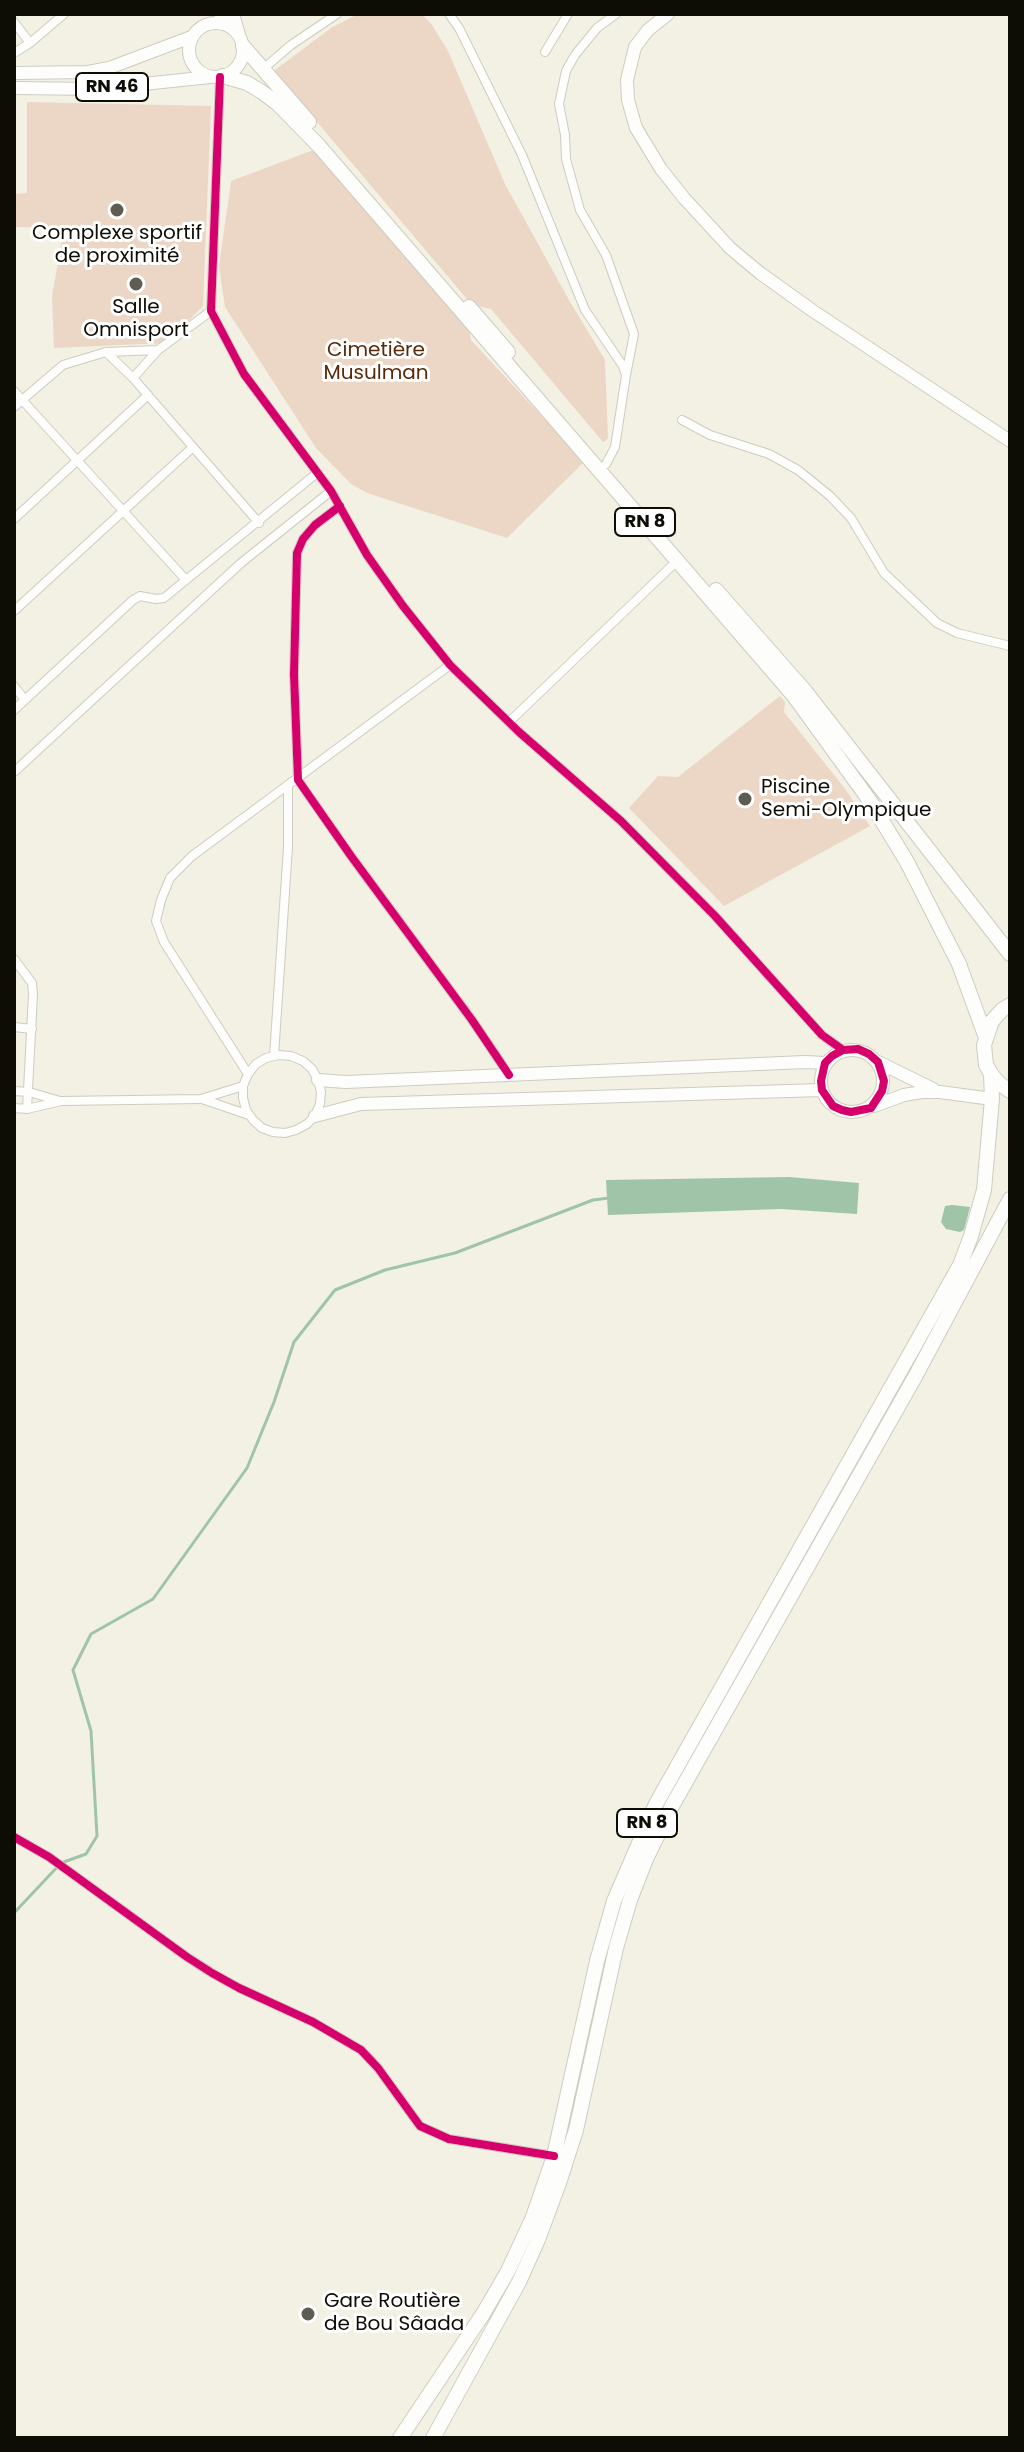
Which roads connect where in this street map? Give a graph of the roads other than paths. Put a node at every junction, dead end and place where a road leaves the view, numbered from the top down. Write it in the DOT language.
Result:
graph roads {
  1 [pos="64,14"];
  2 [pos="195,14"];
  3 [pos="220,14"];
  4 [pos="233,14"];
  5 [pos="337,14"];
  6 [pos="449,14"];
  7 [pos="568,14"];
  8 [pos="616,14"];
  9 [pos="668,14"];
  10 [pos="14,22"];
  11 [pos="192,35"];
  12 [pos="239,37"];
  13 [pos="30,43"];
  14 [pos="545,52"];
  15 [pos="14,53"];
  16 [pos="263,69"];
  17 [pos="14,73"];
  18 [pos="218,77"];
  19 [pos="14,88"];
  20 [pos="211,311"];
  21 [pos="158,350"];
  22 [pos="106,352"];
  23 [pos="626,375"];
  24 [pos="133,378"];
  25 [pos="14,391"];
  26 [pos="148,395"];
  27 [pos="22,399"];
  28 [pos="14,407"];
  29 [pos="682,420"];
  30 [pos="1010,441"];
  31 [pos="193,447"];
  32 [pos="77,460"];
  33 [pos="606,464"];
  34 [pos="317,473"];
  35 [pos="331,491"];
  36 [pos="14,503"];
  37 [pos="340,506"];
  38 [pos="124,511"];
  39 [pos="22,512"];
  40 [pos="14,519"];
  41 [pos="259,523"];
  42 [pos="678,560"];
  43 [pos="186,580"];
  44 [pos="14,611"];
  45 [pos="1010,646"];
  46 [pos="450,665"];
  47 [pos="14,686"];
  48 [pos="25,700"];
  49 [pos="14,710"];
  50 [pos="509,722"];
  51 [pos="14,772"];
  52 [pos="298,780"];
  53 [pos="288,786"];
  54 [pos="989,925"];
  55 [pos="1010,943"];
  56 [pos="1010,954"];
  57 [pos="15,961"];
  58 [pos="1010,1005"];
  59 [pos="14,1027"];
  60 [pos="32,1029"];
  61 [pos="985,1035"];
  62 [pos="843,1050"];
  63 [pos="274,1056"];
  64 [pos="878,1062"];
  65 [pos="825,1063"];
  66 [pos="248,1074"];
  67 [pos="991,1074"];
  68 [pos="509,1075"];
  69 [pos="318,1080"];
  70 [pos="243,1086"];
  71 [pos="822,1090"];
  72 [pos="14,1091"];
  73 [pos="1010,1091"];
  74 [pos="29,1092"];
  75 [pos="940,1092"];
  76 [pos="201,1099"];
  77 [pos="992,1099"];
  78 [pos="61,1101"];
  79 [pos="14,1108"];
  80 [pos="871,1108"];
  81 [pos="27,1109"];
  82 [pos="249,1115"];
  83 [pos="315,1116"];
  84 [pos="1009,1200"];
  85 [pos="14,1837"];
  86 [pos="554,2156"];
  87 [pos="400,2438"];
  88 [pos="433,2438"];
  1 -- 13 [label="street"];
  2 -- 11 [label="street"];
  3 -- 12 [label="street"];
  4 -- 12 [label="street"];
  5 -- 16 [label="street"];
  6 -- 23 [label="street"];
  7 -- 14 [label="street"];
  8 -- 23 [label="street"];
  9 -- 30 [label="street"];
  10 -- 13 [label="street"];
  11 -- 12 [label="street"];
  11 -- 17 [label="street, RN 46"];
  11 -- 18 [label="street"];
  12 -- 16 [label="highway, RN 8"];
  12 -- 18 [label="street"];
  13 -- 15 [label="street"];
  16 -- 33 [label="highway, RN 8"];
  18 -- 19 [label="street, RN 46"];
  18 -- 20 [label="street"];
  18 -- 42 [label="highway, RN 8"];
  20 -- 21 [label="street"];
  20 -- 34 [label="street"];
  21 -- 22 [label="street"];
  21 -- 24 [label="street"];
  22 -- 24 [label="street"];
  22 -- 27 [label="street"];
  23 -- 33 [label="street"];
  24 -- 26 [label="street"];
  25 -- 27 [label="street"];
  26 -- 31 [label="street"];
  26 -- 32 [label="street"];
  27 -- 28 [label="street"];
  27 -- 32 [label="street"];
  29 -- 45 [label="street"];
  31 -- 38 [label="street"];
  31 -- 41 [label="street"];
  32 -- 38 [label="street"];
  32 -- 39 [label="street"];
  33 -- 54 [label="highway, RN 8"];
  34 -- 35 [label="street"];
  34 -- 41 [label="street"];
  35 -- 37 [label="street"];
  35 -- 51 [label="street"];
  36 -- 39 [label="street"];
  37 -- 46 [label="street"];
  37 -- 52 [label="street"];
  38 -- 43 [label="street"];
  38 -- 44 [label="street"];
  39 -- 40 [label="street"];
  41 -- 43 [label="street"];
  42 -- 50 [label="street"];
  42 -- 61 [label="highway, RN 8"];
  43 -- 48 [label="street"];
  46 -- 50 [label="street"];
  46 -- 52 [label="street"];
  47 -- 48 [label="street"];
  48 -- 49 [label="street"];
  50 -- 62 [label="street"];
  52 -- 53 [label="street"];
  52 -- 68 [label="street"];
  53 -- 63 [label="street"];
  53 -- 66 [label="street"];
  54 -- 55 [label="highway"];
  54 -- 56 [label="highway, RN 8"];
  57 -- 60 [label="street"];
  58 -- 61 [label="highway"];
  59 -- 60 [label="street"];
  60 -- 74 [label="street"];
  61 -- 67 [label="highway"];
  62 -- 64 [label="street"];
  62 -- 65 [label="street"];
  63 -- 66 [label="street"];
  63 -- 69 [label="street"];
  64 -- 75 [label="street"];
  64 -- 80 [label="street"];
  65 -- 68 [label="street"];
  65 -- 71 [label="street"];
  66 -- 70 [label="street"];
  67 -- 73 [label="highway"];
  67 -- 77 [label="highway, RN 8"];
  68 -- 69 [label="street"];
  69 -- 83 [label="street"];
  70 -- 76 [label="street"];
  70 -- 82 [label="street"];
  71 -- 80 [label="street"];
  71 -- 83 [label="street"];
  72 -- 74 [label="street"];
  74 -- 78 [label="street"];
  74 -- 81 [label="street"];
  75 -- 77 [label="street"];
  75 -- 80 [label="street"];
  76 -- 78 [label="street"];
  76 -- 82 [label="street"];
  77 -- 86 [label="highway, RN 8"];
  78 -- 81 [label="street"];
  79 -- 81 [label="street"];
  82 -- 83 [label="street"];
  84 -- 88 [label="highway, RN 8"];
  85 -- 86 [label="street"];
  86 -- 87 [label="highway, RN 8"];
}
